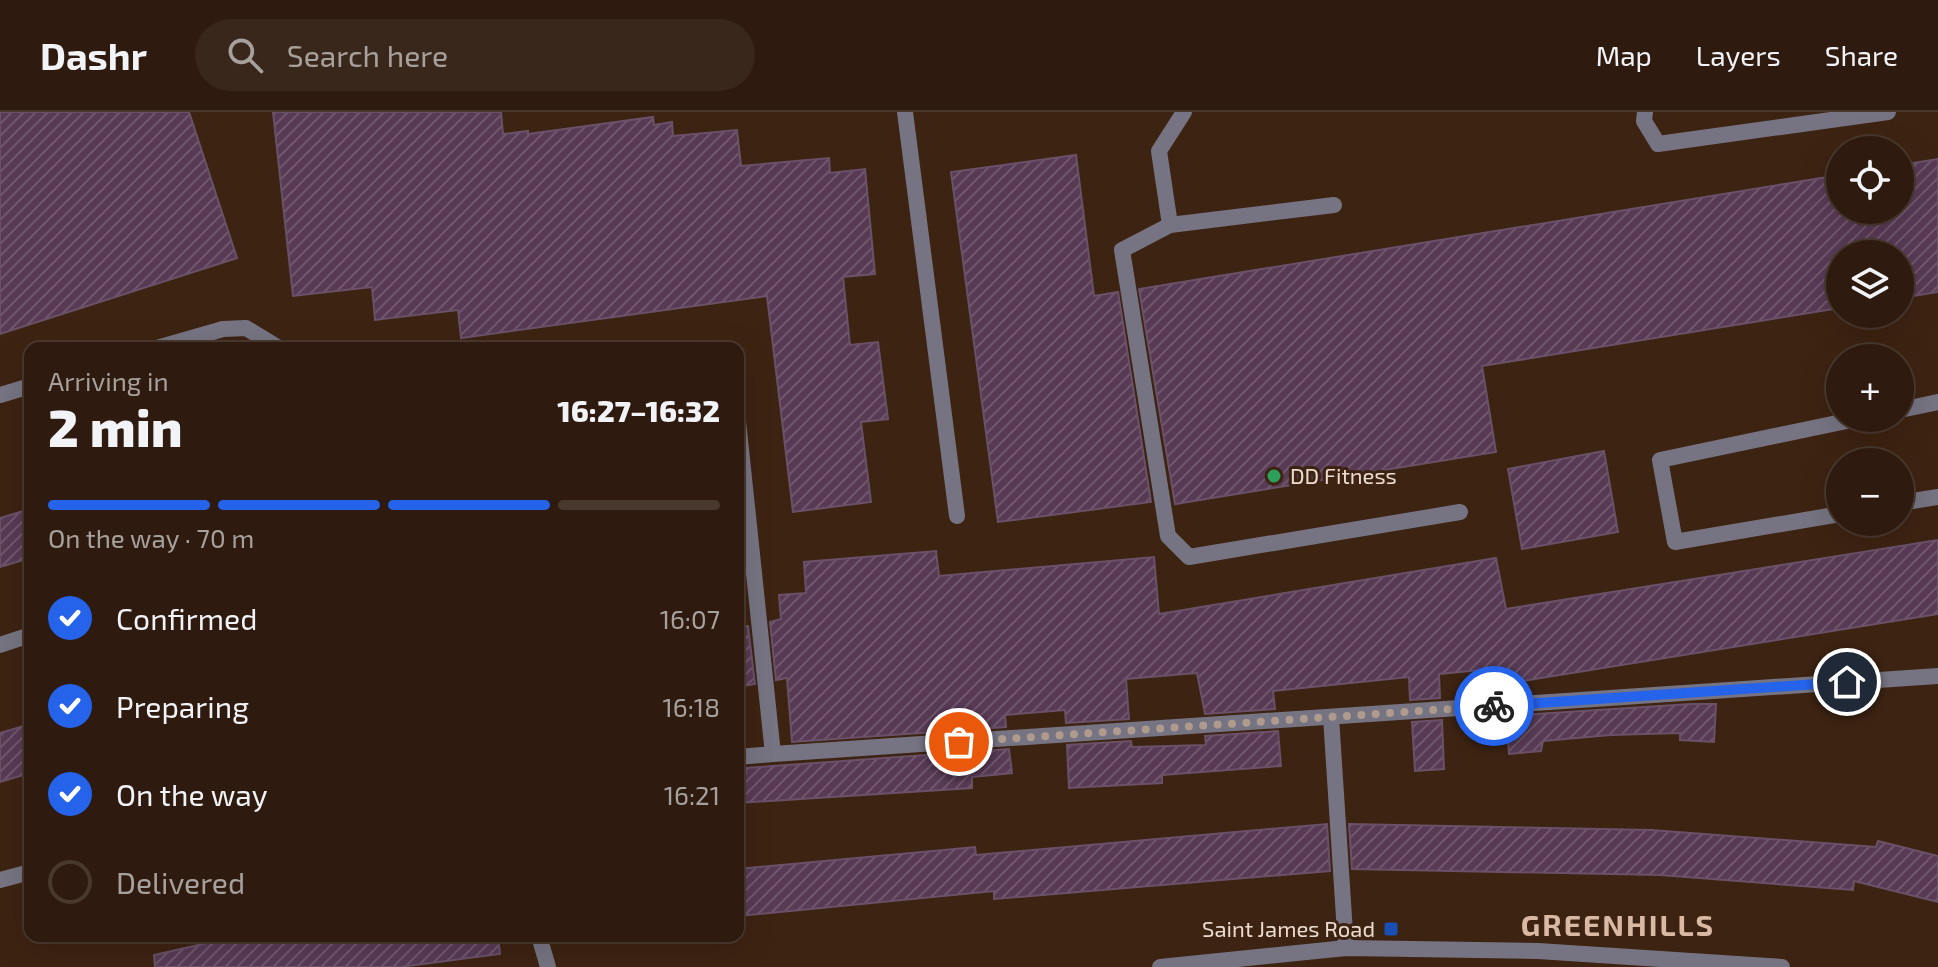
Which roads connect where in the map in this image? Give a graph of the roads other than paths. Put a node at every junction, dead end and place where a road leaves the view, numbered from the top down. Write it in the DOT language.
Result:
graph roads {
  1 [pos="905,112"];
  2 [pos="1184,112"];
  3 [pos="1645,112"];
  4 [pos="1888,112"];
  5 [pos="1334,205"];
  6 [pos="1170,225"];
  7 [pos="178,342"];
  8 [pos="269,342"];
  9 [pos="24,388"];
  10 [pos="0,395"];
  11 [pos="1938,402"];
  12 [pos="1914,407"];
  13 [pos="1826,425"];
  14 [pos="744,478"];
  15 [pos="1938,497"];
  16 [pos="1914,501"];
  17 [pos="1460,512"];
  18 [pos="957,516"];
  19 [pos="1826,516"];
  20 [pos="24,637"];
  21 [pos="0,645"];
  22 [pos="1938,676"];
  23 [pos="1331,717"];
  24 [pos="773,754"];
  25 [pos="744,756"];
  26 [pos="24,874"];
  27 [pos="0,880"];
  28 [pos="541,942"];
  29 [pos="1346,948"];
  30 [pos="1772,966"];
  31 [pos="548,967"];
  32 [pos="1160,967"];
  33 [pos="1782,967"];
  1 -- 18 [label="street"];
  2 -- 6 [label="street"];
  3 -- 4 [label="street"];
  5 -- 6 [label="street"];
  6 -- 17 [label="street"];
  7 -- 8 [label="street"];
  9 -- 10 [label="street"];
  11 -- 12 [label="street"];
  13 -- 19 [label="street"];
  14 -- 24 [label="street"];
  15 -- 16 [label="street"];
  20 -- 21 [label="street"];
  22 -- 23 [label="street"];
  23 -- 24 [label="street"];
  23 -- 29 [label="street"];
  24 -- 25 [label="street"];
  26 -- 27 [label="street"];
  28 -- 31 [label="street"];
  29 -- 30 [label="street"];
  29 -- 32 [label="street"];
  30 -- 33 [label="street"];
}
